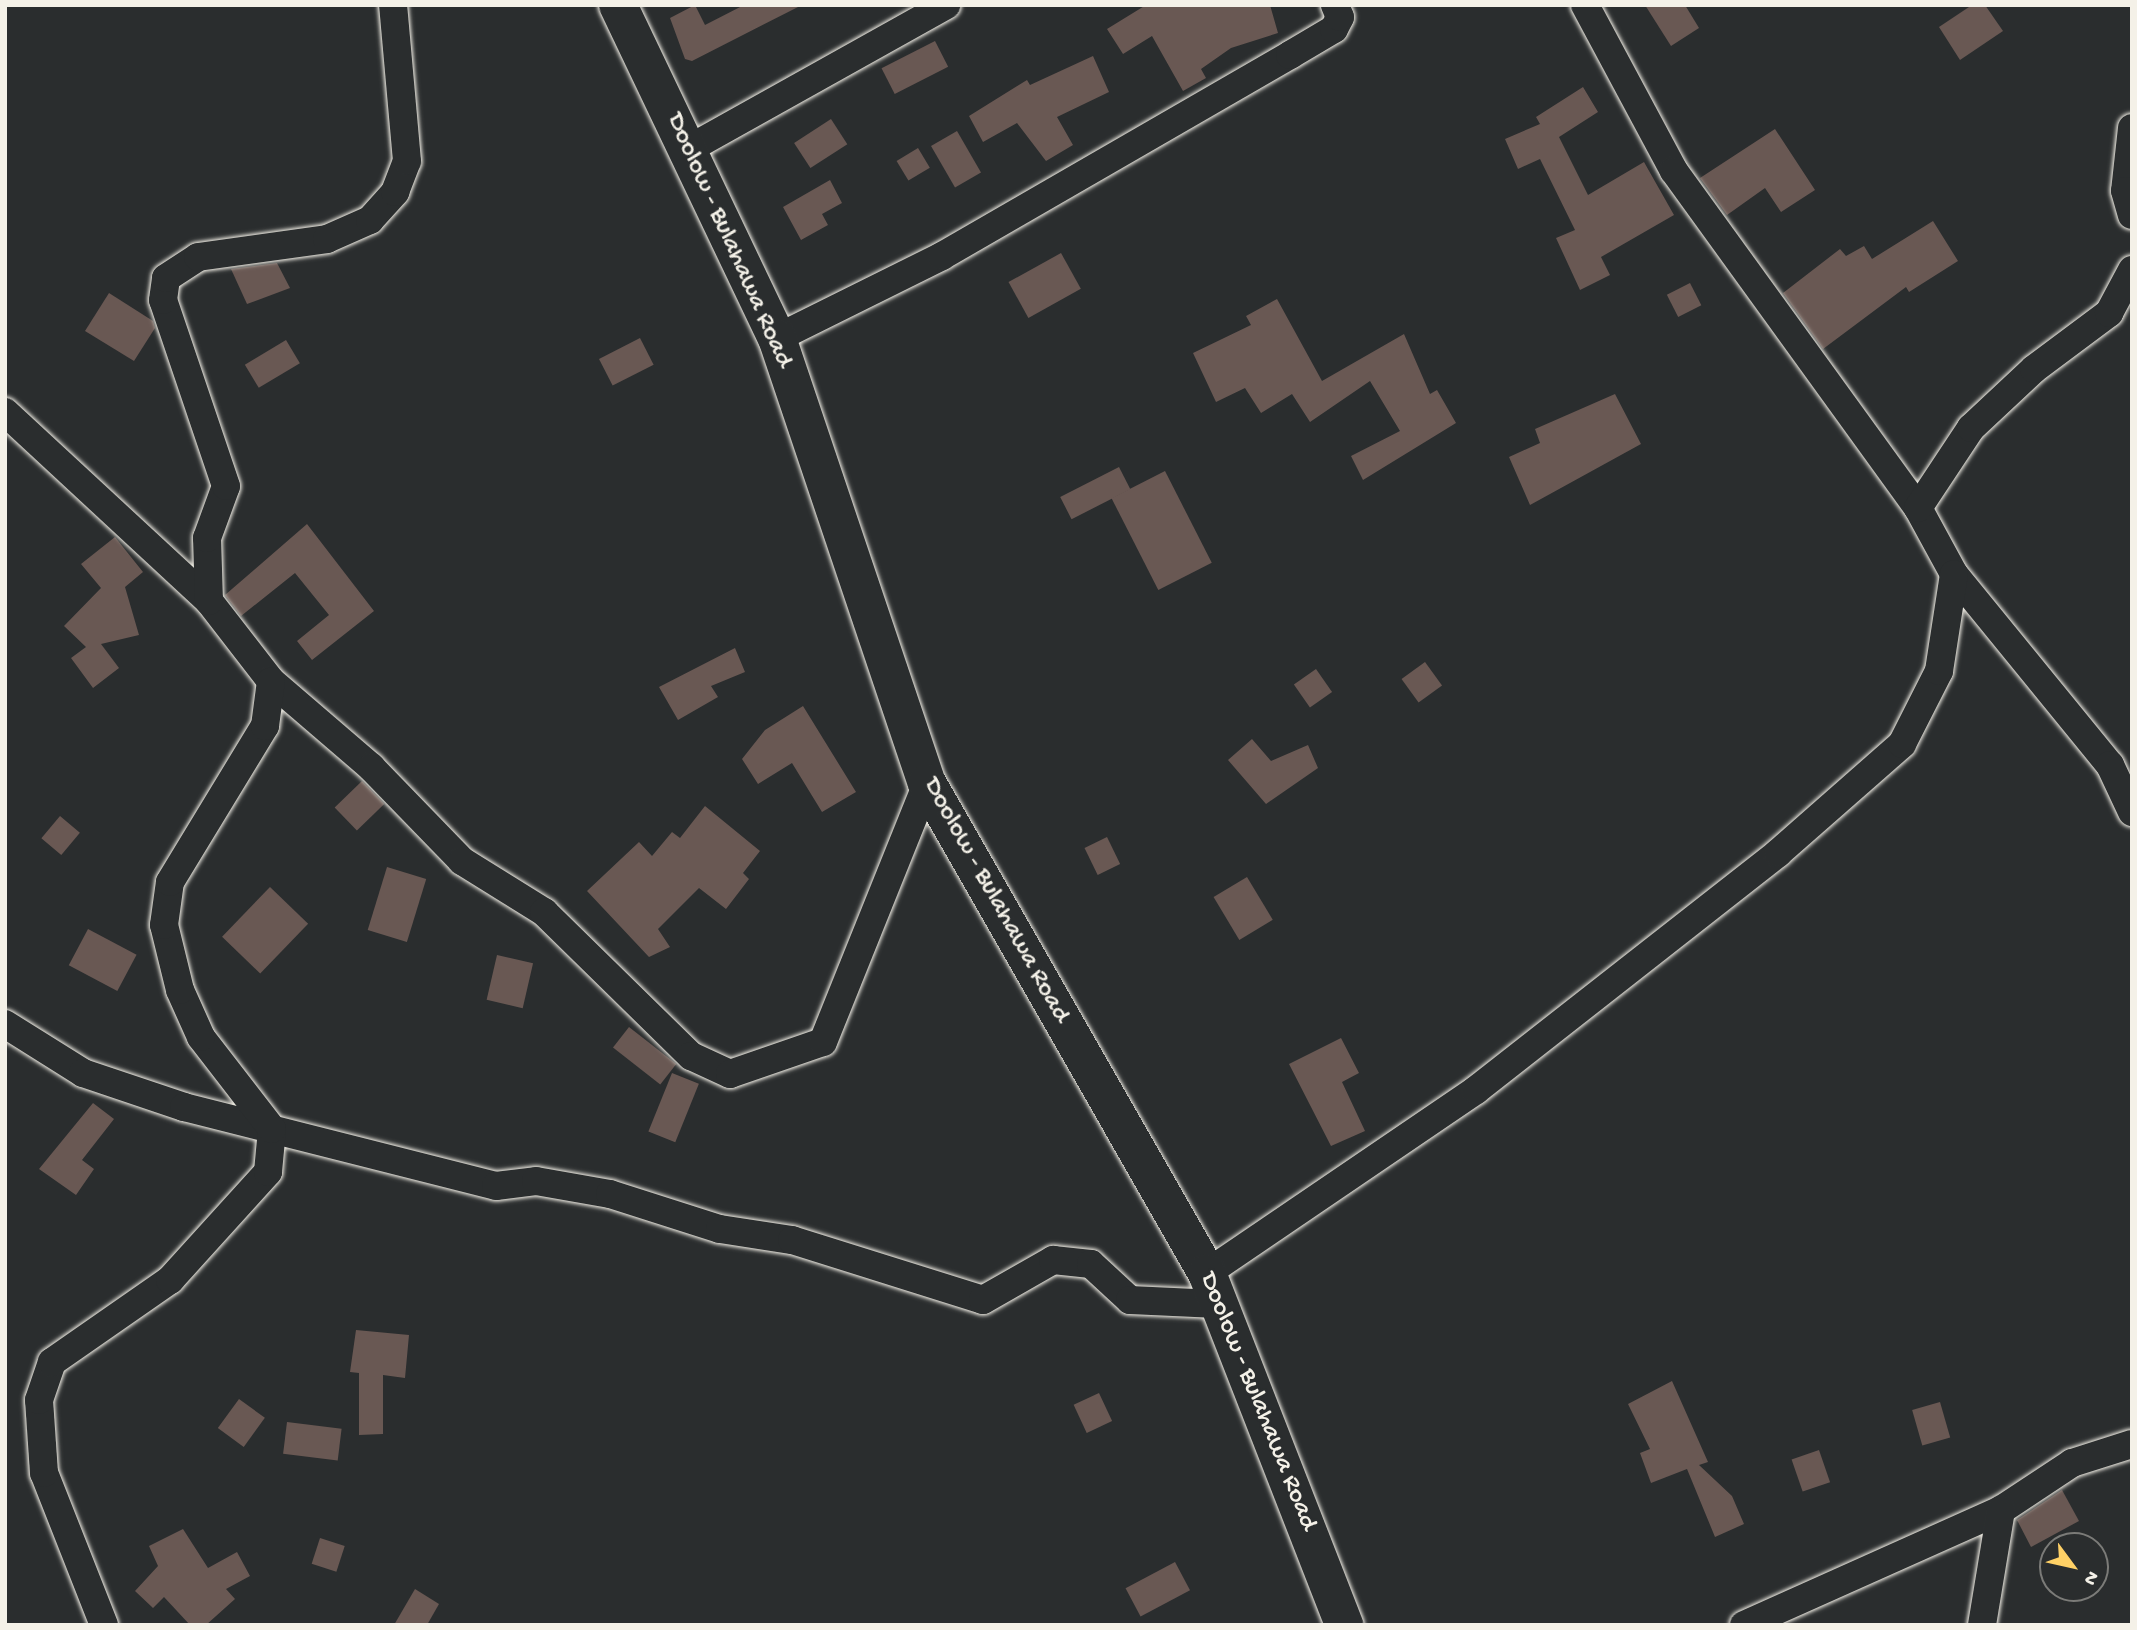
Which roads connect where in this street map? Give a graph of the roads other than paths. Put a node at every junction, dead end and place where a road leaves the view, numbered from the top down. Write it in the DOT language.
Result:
graph roads {
  1 [pos="393,5"];
  2 [pos="618,5"];
  3 [pos="946,5"];
  4 [pos="1335,5"];
  5 [pos="1585,5"];
  6 [pos="2132,128"];
  7 [pos="687,150"];
  8 [pos="2132,215"];
  9 [pos="2132,270"];
  10 [pos="777,338"];
  11 [pos="5,412"];
  12 [pos="1918,508"];
  13 [pos="1954,574"];
  14 [pos="209,601"];
  15 [pos="271,681"];
  16 [pos="927,783"];
  17 [pos="2132,812"];
  18 [pos="5,1024"];
  19 [pos="272,1129"];
  20 [pos="1212,1289"];
  21 [pos="2132,1444"];
  22 [pos="2001,1510"];
  23 [pos="104,1625"];
  24 [pos="1345,1625"];
  25 [pos="1744,1625"];
  26 [pos="1982,1625"];
  1 -- 14 [label="street"];
  2 -- 7 [label="main road, Doolow - Bulahawa Road"];
  3 -- 7 [label="street"];
  4 -- 10 [label="street"];
  5 -- 12 [label="street"];
  6 -- 8 [label="street"];
  7 -- 10 [label="main road, Doolow - Bulahawa Road"];
  9 -- 12 [label="street"];
  10 -- 16 [label="main road, Doolow - Bulahawa Road"];
  11 -- 14 [label="street"];
  12 -- 13 [label="street"];
  13 -- 17 [label="street"];
  13 -- 20 [label="street"];
  14 -- 15 [label="street"];
  15 -- 16 [label="street"];
  15 -- 19 [label="street"];
  16 -- 20 [label="main road, Doolow - Bulahawa Road"];
  18 -- 19 [label="street"];
  19 -- 20 [label="street"];
  19 -- 23 [label="street"];
  20 -- 24 [label="main road, Doolow - Bulahawa Road"];
  21 -- 22 [label="street"];
  22 -- 25 [label="street"];
  22 -- 26 [label="street"];
}
